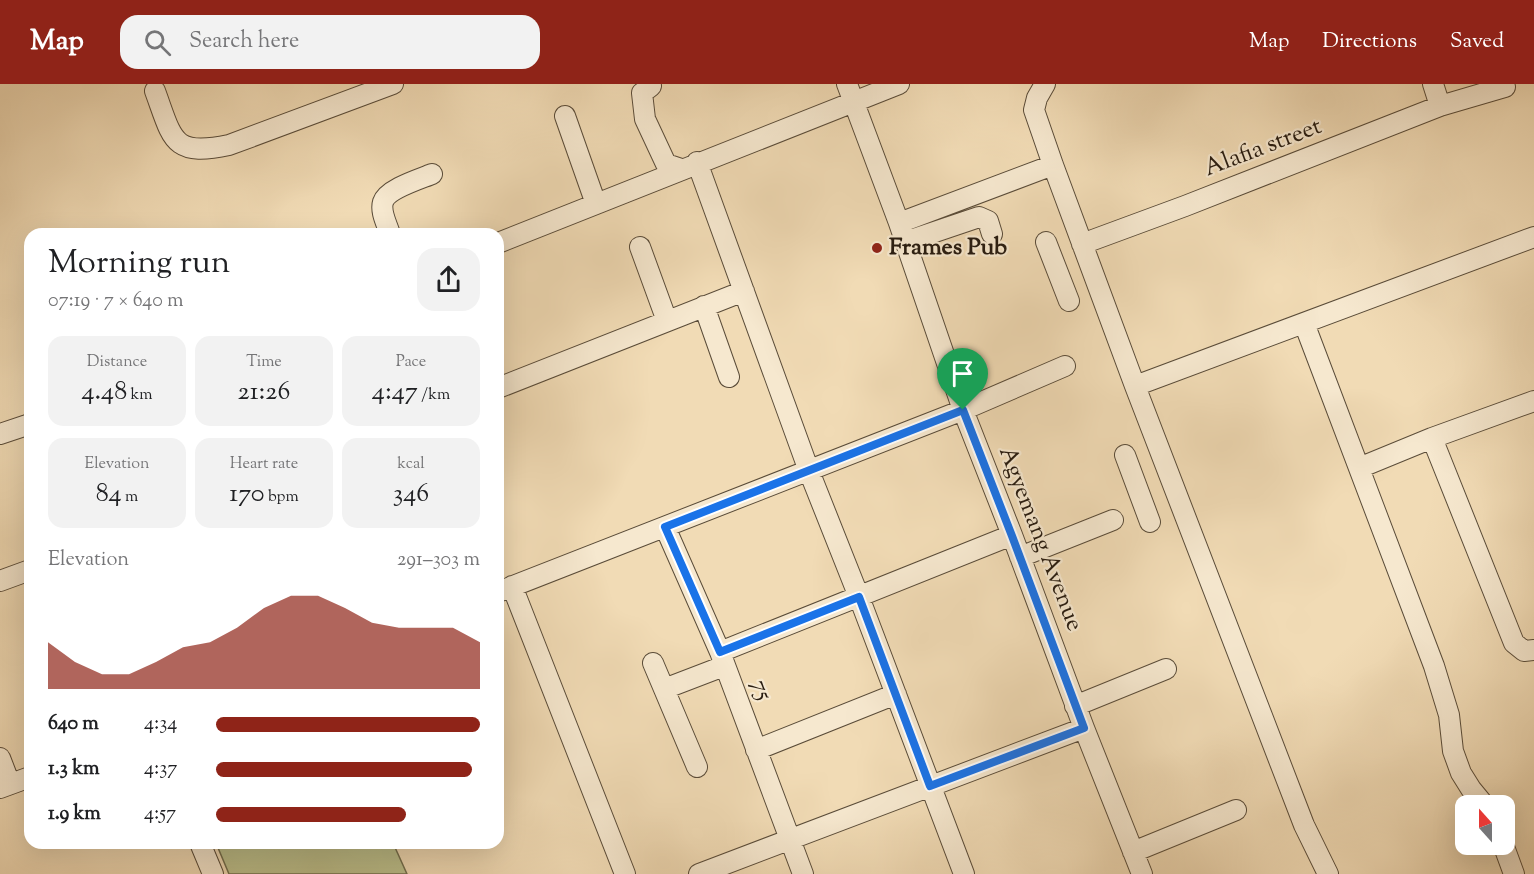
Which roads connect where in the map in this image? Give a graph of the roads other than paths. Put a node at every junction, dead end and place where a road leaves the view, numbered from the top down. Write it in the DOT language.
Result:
graph roads {
  1 [pos="393,84"];
  2 [pos="899,84"];
  3 [pos="1045,84"];
  4 [pos="1433,84"];
  5 [pos="651,86"];
  6 [pos="1505,87"];
  7 [pos="155,91"];
  8 [pos="850,93"];
  9 [pos="1440,106"];
  10 [pos="565,116"];
  11 [pos="1053,165"];
  12 [pos="689,166"];
  13 [pos="432,174"];
  14 [pos="596,204"];
  15 [pos="899,223"];
  16 [pos="388,228"];
  17 [pos="992,234"];
  18 [pos="1534,237"];
  19 [pos="504,241"];
  20 [pos="905,242"];
  21 [pos="1046,242"];
  22 [pos="1082,243"];
  23 [pos="640,246"];
  24 [pos="1089,264"];
  25 [pos="1058,275"];
  26 [pos="744,291"];
  27 [pos="1069,301"];
  28 [pos="704,306"];
  29 [pos="667,321"];
  30 [pos="1304,323"];
  31 [pos="1065,366"];
  32 [pos="729,377"];
  33 [pos="504,386"];
  34 [pos="1135,386"];
  35 [pos="1534,401"];
  36 [pos="963,410"];
  37 [pos="24,426"];
  38 [pos="0,434"];
  39 [pos="1432,438"];
  40 [pos="1125,455"];
  41 [pos="1359,468"];
  42 [pos="809,471"];
  43 [pos="1171,480"];
  44 [pos="1139,492"];
  45 [pos="1113,520"];
  46 [pos="1150,522"];
  47 [pos="665,527"];
  48 [pos="1012,536"];
  49 [pos="1020,557"];
  50 [pos="24,572"];
  51 [pos="0,581"];
  52 [pos="505,589"];
  53 [pos="859,597"];
  54 [pos="1534,650"];
  55 [pos="722,659"];
  56 [pos="653,663"];
  57 [pos="1166,669"];
  58 [pos="664,689"];
  59 [pos="896,694"];
  60 [pos="1075,706"];
  61 [pos="1084,728"];
  62 [pos="756,750"];
  63 [pos="0,758"];
  64 [pos="697,767"];
  65 [pos="24,779"];
  66 [pos="5,786"];
  67 [pos="930,786"];
  68 [pos="1476,795"];
  69 [pos="1236,810"];
  70 [pos="789,840"];
  71 [pos="202,849"];
  72 [pos="1133,852"];
  73 [pos="1507,855"];
  74 [pos="211,874"];
  75 [pos="625,874"];
  76 [pos="699,874"];
  77 [pos="803,874"];
  78 [pos="964,874"];
  79 [pos="1142,874"];
  80 [pos="1328,874"];
  81 [pos="1514,874"];
  1 -- 7 [label="street"];
  2 -- 8 [label="street"];
  3 -- 11 [label="street"];
  4 -- 9 [label="street"];
  5 -- 12 [label="street"];
  6 -- 9 [label="street, Alafia street"];
  8 -- 12 [label="street"];
  8 -- 15 [label="street, Agyemang Avenue"];
  9 -- 22 [label="street, Alafia street"];
  10 -- 14 [label="street"];
  11 -- 15 [label="street"];
  11 -- 22 [label="street"];
  12 -- 14 [label="street"];
  12 -- 26 [label="street"];
  13 -- 16 [label="street"];
  14 -- 19 [label="street"];
  15 -- 20 [label="street, Agyemang Avenue"];
  17 -- 20 [label="street"];
  18 -- 30 [label="street"];
  20 -- 36 [label="street, Agyemang Avenue"];
  21 -- 25 [label="street"];
  22 -- 24 [label="street"];
  23 -- 29 [label="street"];
  24 -- 25 [label="street"];
  24 -- 34 [label="street"];
  25 -- 27 [label="street"];
  26 -- 28 [label="street"];
  26 -- 42 [label="street"];
  28 -- 29 [label="street"];
  28 -- 32 [label="street"];
  29 -- 33 [label="street"];
  30 -- 34 [label="street"];
  30 -- 41 [label="street"];
  31 -- 36 [label="street"];
  34 -- 43 [label="street"];
  35 -- 39 [label="street"];
  36 -- 42 [label="street"];
  36 -- 48 [label="street, Agyemang Avenue"];
  37 -- 38 [label="street"];
  39 -- 41 [label="street"];
  39 -- 54 [label="street"];
  40 -- 44 [label="street"];
  41 -- 68 [label="street"];
  42 -- 47 [label="street"];
  42 -- 53 [label="street"];
  43 -- 44 [label="street"];
  43 -- 80 [label="street"];
  44 -- 46 [label="street"];
  45 -- 49 [label="street"];
  47 -- 52 [label="street"];
  47 -- 55 [label="street, 75"];
  48 -- 49 [label="street, Agyemang Avenue"];
  48 -- 53 [label="street"];
  49 -- 60 [label="street, Agyemang Avenue"];
  50 -- 51 [label="street"];
  52 -- 75 [label="street"];
  53 -- 55 [label="street"];
  53 -- 59 [label="street"];
  55 -- 58 [label="street"];
  55 -- 62 [label="street, 75"];
  56 -- 58 [label="street"];
  57 -- 60 [label="street"];
  58 -- 64 [label="street"];
  59 -- 62 [label="street"];
  59 -- 67 [label="street"];
  60 -- 61 [label="street, Agyemang Avenue"];
  61 -- 67 [label="street"];
  61 -- 72 [label="street, Agyemang Avenue"];
  62 -- 70 [label="street, 75"];
  63 -- 66 [label="street"];
  65 -- 66 [label="street"];
  67 -- 70 [label="street"];
  67 -- 78 [label="street"];
  69 -- 72 [label="street"];
  70 -- 76 [label="street"];
  70 -- 77 [label="street, 75"];
  71 -- 74 [label="street"];
  72 -- 79 [label="street, Agyemang Avenue"];
  73 -- 81 [label="street"];
}
